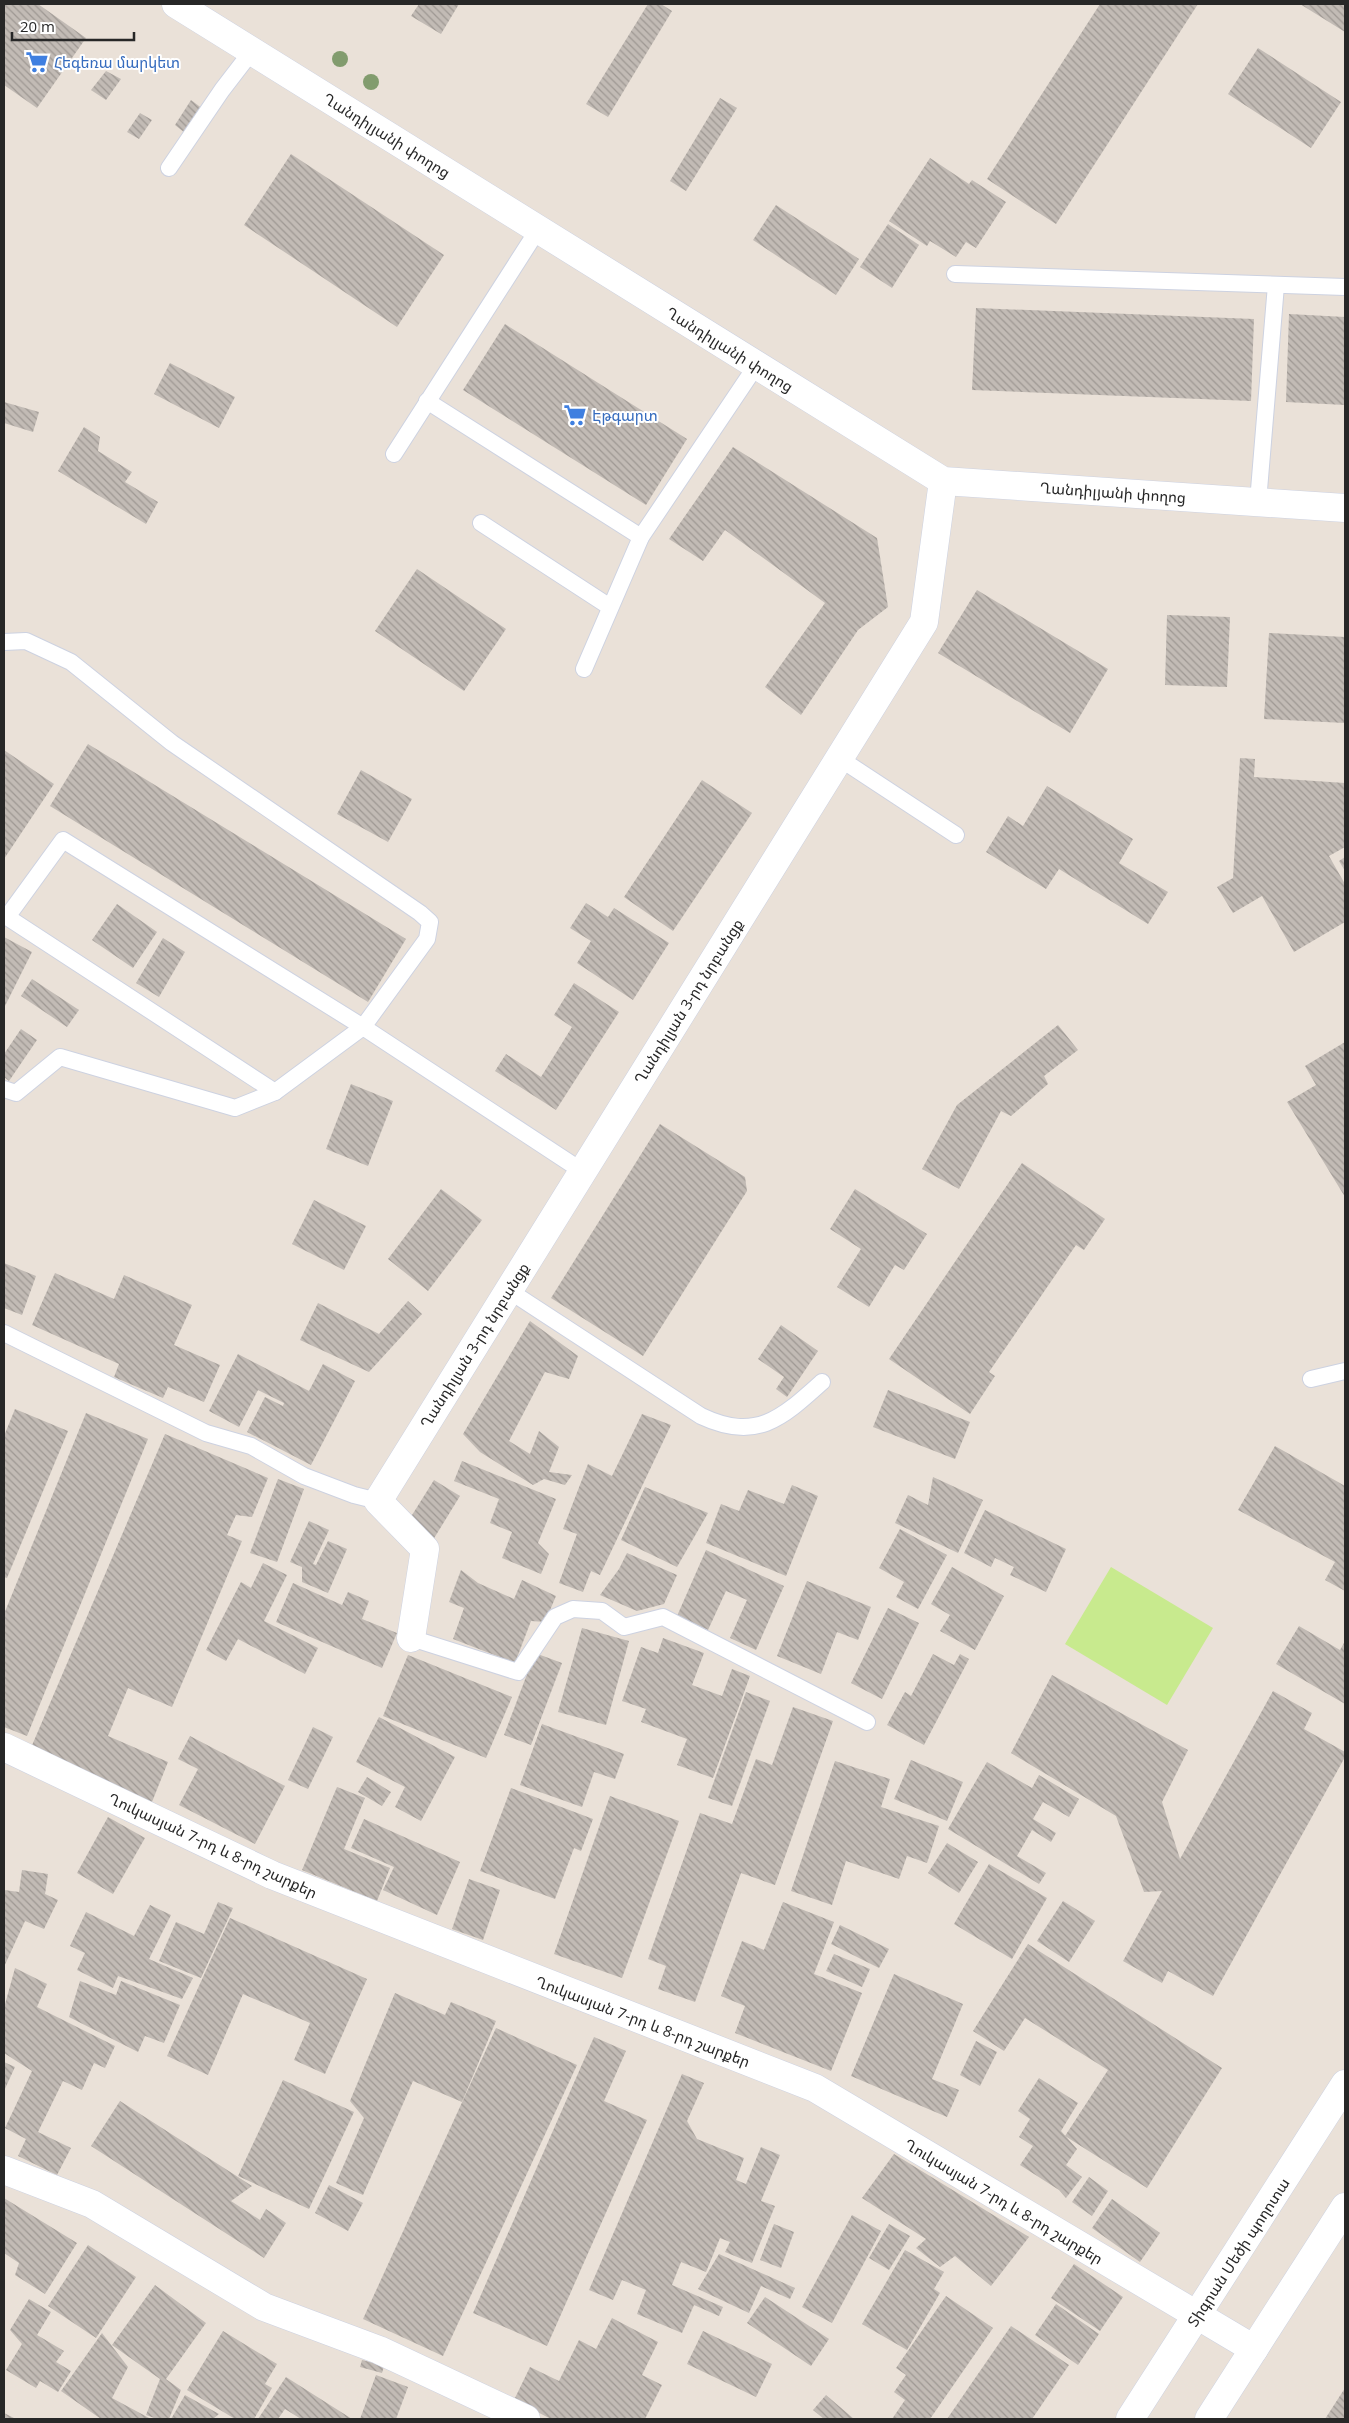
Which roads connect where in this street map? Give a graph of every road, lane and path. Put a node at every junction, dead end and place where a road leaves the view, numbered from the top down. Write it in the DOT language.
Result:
graph roads {
  1 [pos="193,8"];
  2 [pos="252,51"];
  3 [pos="169,168"];
  4 [pos="539,228"];
  5 [pos="955,274"];
  6 [pos="1276,285"];
  7 [pos="1345,287"];
  8 [pos="756,366"];
  9 [pos="427,401"];
  10 [pos="394,454"];
  11 [pos="943,481"];
  12 [pos="1258,502"];
  13 [pos="1345,508"];
  14 [pos="482,523"];
  15 [pos="641,537"];
  16 [pos="610,607"];
  17 [pos="4,642"];
  18 [pos="584,669"];
  19 [pos="839,758"];
  20 [pos="956,834"];
  21 [pos="5,916"];
  22 [pos="363,1027"];
  23 [pos="4,1089"];
  24 [pos="275,1092"];
  25 [pos="582,1171"];
  26 [pos="508,1290"];
  27 [pos="4,1333"];
  28 [pos="1345,1371"];
  29 [pos="1311,1379"];
  30 [pos="822,1382"];
  31 [pos="378,1501"];
  32 [pos="411,1638"];
  33 [pos="867,1722"];
  34 [pos="4,1747"];
  35 [pos="1345,2084"];
  36 [pos="4,2170"];
  37 [pos="1345,2207"];
  38 [pos="1196,2316"];
  39 [pos="1254,2349"];
  40 [pos="526,2419"];
  41 [pos="1130,2419"];
  42 [pos="1209,2419"];
  1 -- 2 [label="street, Ղանդիլյանի փողոց"];
  2 -- 3 [label="lane"];
  2 -- 4 [label="street, Ղանդիլյանի փողոց"];
  4 -- 8 [label="street, Ղանդիլյանի փողոց"];
  4 -- 9 [label="lane"];
  5 -- 6 [label="lane"];
  6 -- 7 [label="lane"];
  6 -- 12 [label="lane"];
  8 -- 11 [label="street, Ղանդիլյանի փողոց"];
  8 -- 15 [label="lane"];
  9 -- 10 [label="lane"];
  9 -- 15 [label="lane"];
  11 -- 12 [label="street, Ղանդիլյանի փողոց"];
  11 -- 19 [label="street, Ղանդիլյան 3-րդ նրբանցք"];
  12 -- 13 [label="street, Ղանդիլյանի փողոց"];
  14 -- 16 [label="lane"];
  15 -- 16 [label="lane"];
  16 -- 18 [label="lane"];
  17 -- 22 [label="lane"];
  19 -- 20 [label="lane"];
  19 -- 25 [label="street, Ղանդիլյան 3-րդ նրբանցք"];
  21 -- 22 [label="lane"];
  21 -- 24 [label="lane"];
  22 -- 24 [label="lane"];
  22 -- 25 [label="lane"];
  23 -- 24 [label="lane"];
  25 -- 26 [label="street, Ղանդիլյան 3-րդ նրբանցք"];
  26 -- 30 [label="lane"];
  26 -- 31 [label="street, Ղանդիլյան 3-րդ նրբանցք"];
  27 -- 31 [label="lane"];
  28 -- 29 [label="lane"];
  31 -- 32 [label="street"];
  32 -- 33 [label="lane"];
  34 -- 38 [label="street, Ղուկասյան 7-րդ և 8-րդ շարքեր"];
  35 -- 38 [label="street, Տիգրան Մեծի պողոտա"];
  36 -- 40 [label="street"];
  37 -- 39 [label="street"];
  38 -- 39 [label="street, Ղուկասյան 7-րդ և 8-րդ շարքեր"];
  38 -- 41 [label="street, Տիգրան Մեծի պողոտա"];
  39 -- 42 [label="street"];
}
